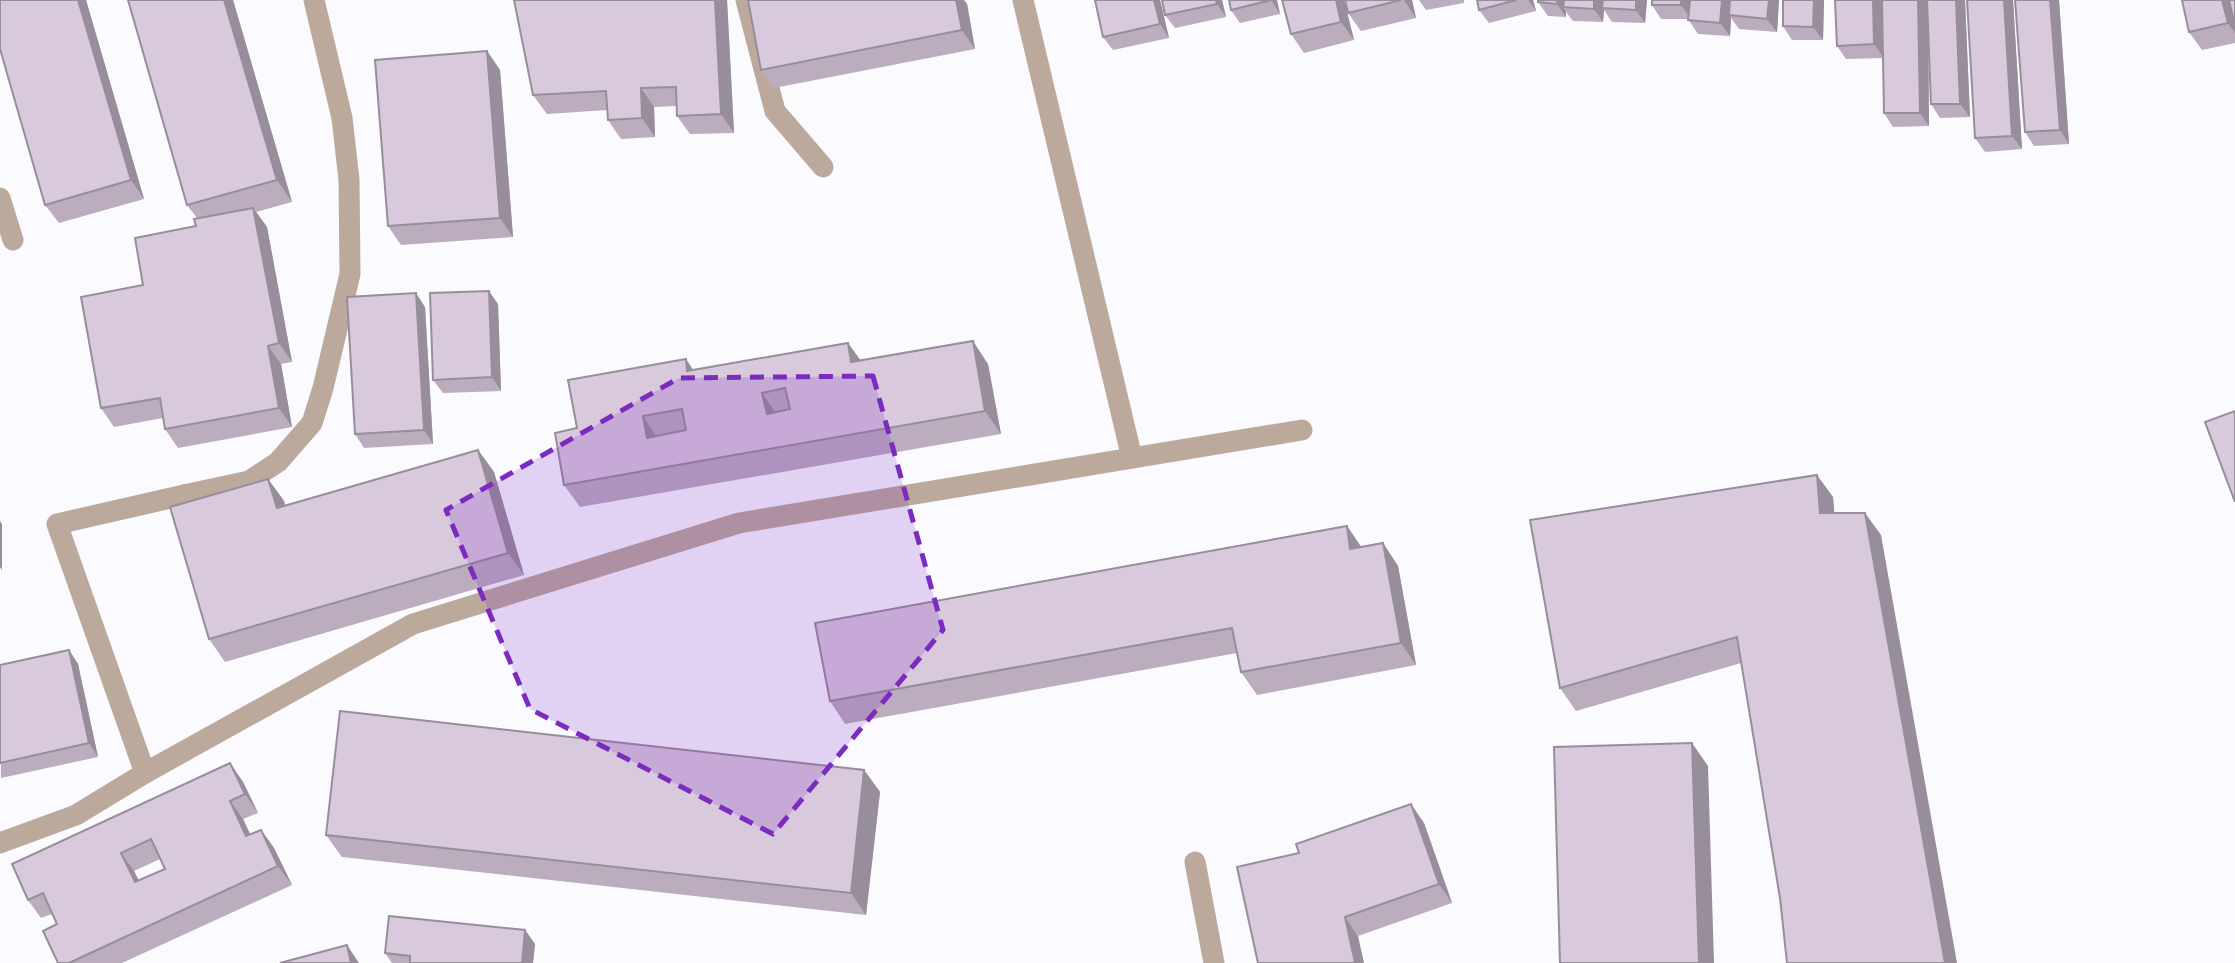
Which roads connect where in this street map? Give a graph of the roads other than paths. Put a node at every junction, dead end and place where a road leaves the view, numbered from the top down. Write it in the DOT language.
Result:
graph roads {
  1 [pos="314,0"];
  2 [pos="746,0"];
  3 [pos="1023,0"];
  4 [pos="823,167"];
  5 [pos="0,198"];
  6 [pos="13,240"];
  7 [pos="1302,430"];
  8 [pos="1132,458"];
  9 [pos="145,773"];
  10 [pos="0,843"];
  11 [pos="1195,862"];
  12 [pos="1214,963"];
  1 -- 9 [label="street"];
  2 -- 4 [label="street"];
  3 -- 8 [label="street"];
  5 -- 6 [label="street"];
  7 -- 8 [label="street"];
  8 -- 9 [label="street"];
  9 -- 10 [label="street"];
  11 -- 12 [label="street"];
}
